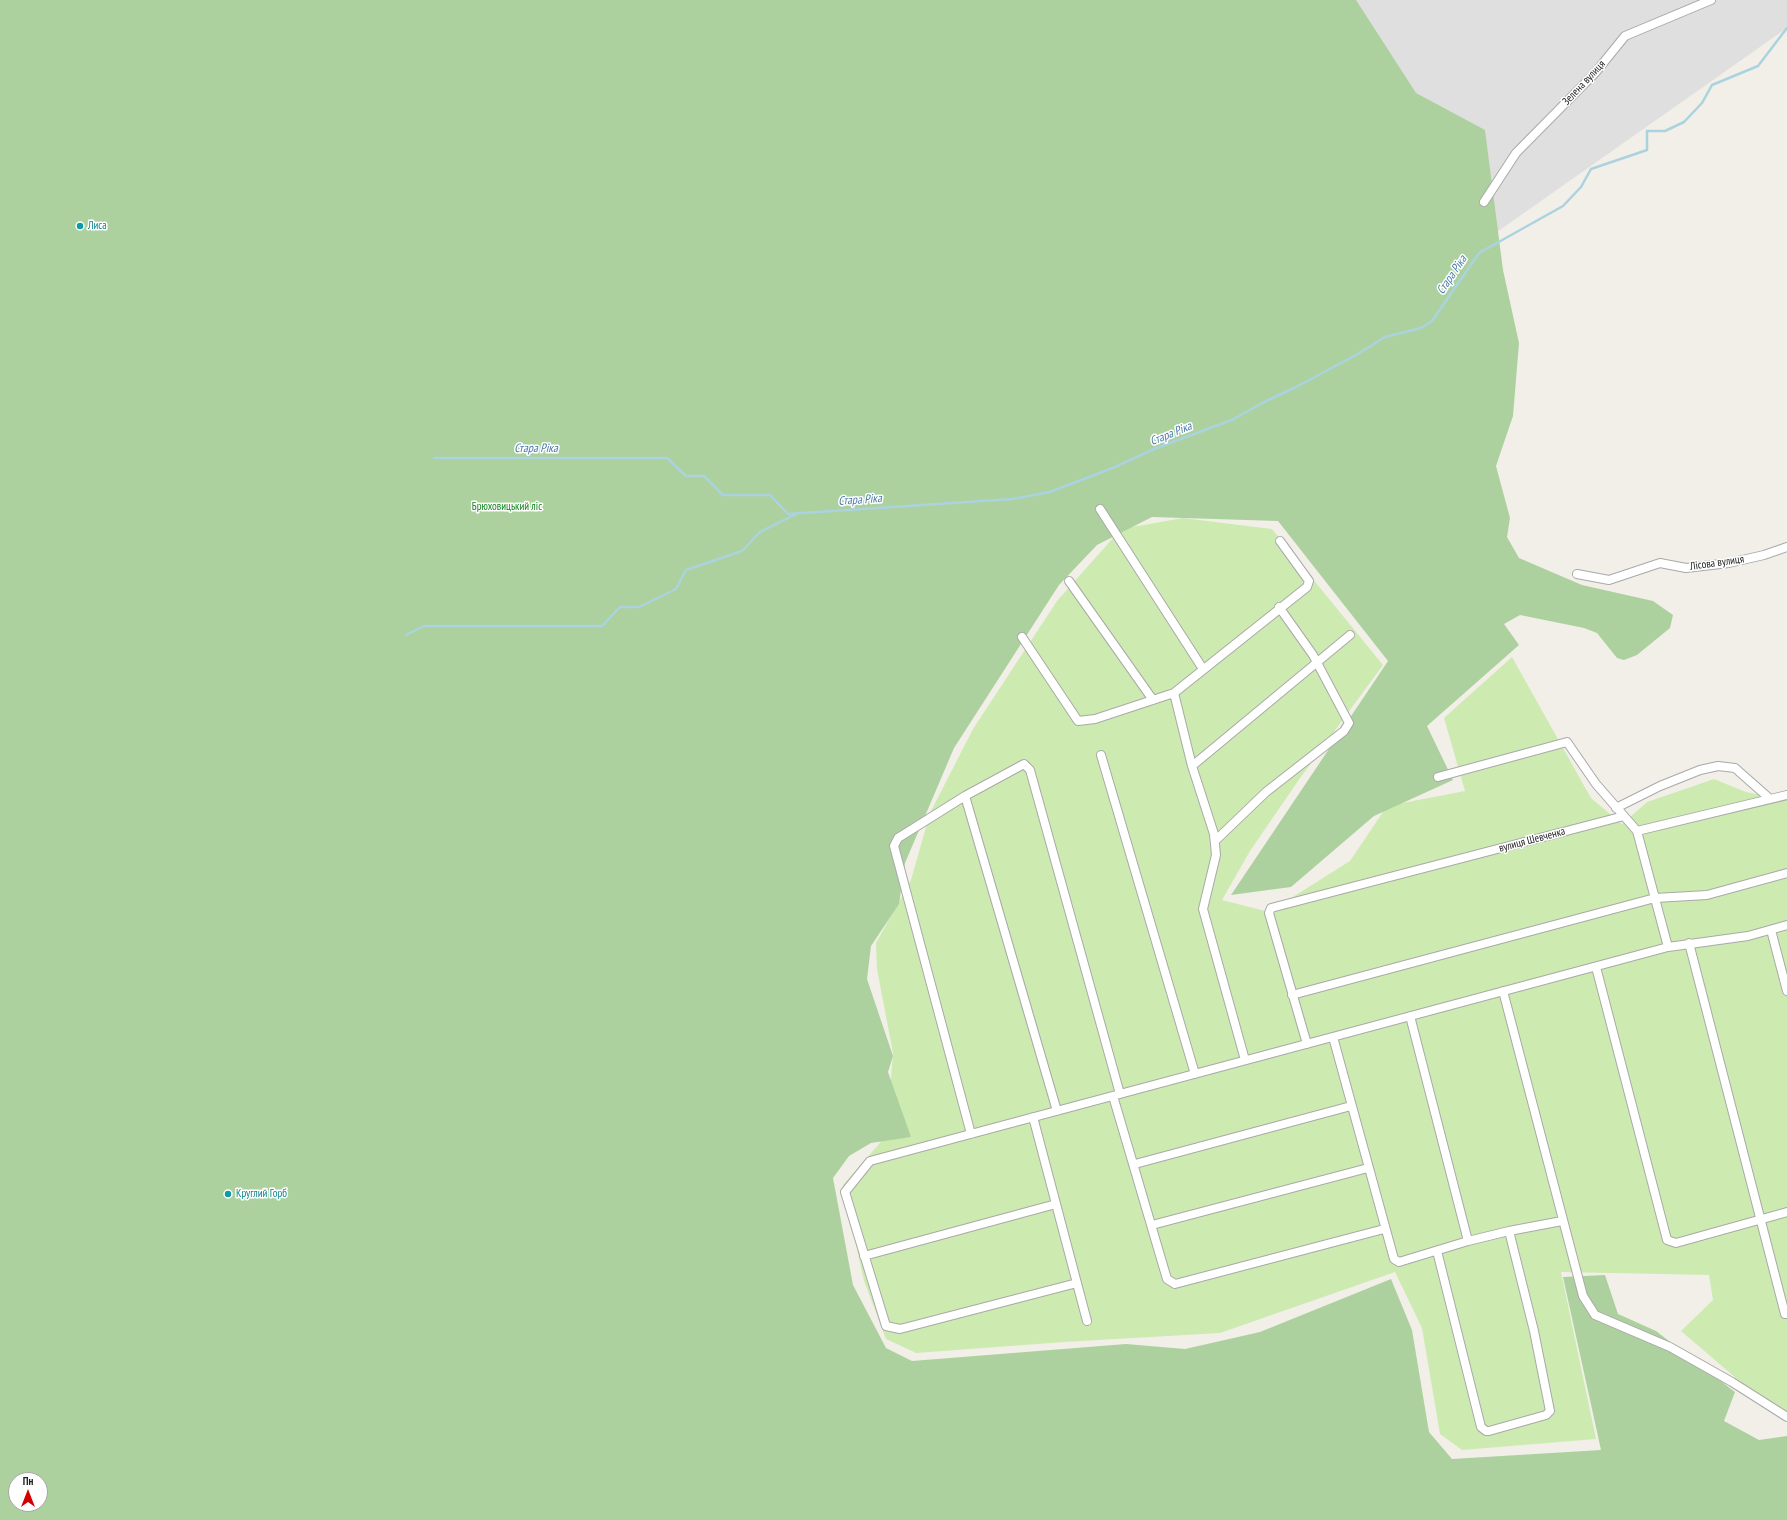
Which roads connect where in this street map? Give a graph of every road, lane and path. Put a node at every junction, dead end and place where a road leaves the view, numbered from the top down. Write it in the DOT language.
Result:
graph roads {
  1 [pos="1711,0"];
  2 [pos="1484,202"];
  3 [pos="1100,509"];
  4 [pos="1280,541"];
  5 [pos="1787,547"];
  6 [pos="1577,574"];
  7 [pos="1069,581"];
  8 [pos="1280,607"];
  9 [pos="1350,635"];
  10 [pos="1022,637"];
  11 [pos="1316,662"];
  12 [pos="1203,669"];
  13 [pos="1174,693"];
  14 [pos="1153,700"];
  15 [pos="1101,755"];
  16 [pos="1192,766"];
  17 [pos="1438,777"];
  18 [pos="1787,794"];
  19 [pos="965,796"];
  20 [pos="1769,798"];
  21 [pos="1616,808"];
  22 [pos="1624,816"];
  23 [pos="1637,831"];
  24 [pos="1215,841"];
  25 [pos="1787,873"];
  26 [pos="1655,898"];
  27 [pos="1787,925"];
  28 [pos="1770,930"];
  29 [pos="1689,943"];
  30 [pos="1668,947"];
  31 [pos="1596,967"];
  32 [pos="1503,991"];
  33 [pos="1787,991"];
  34 [pos="1292,995"];
  35 [pos="1410,1016"];
  36 [pos="1332,1037"];
  37 [pos="1307,1044"];
  38 [pos="1245,1060"];
  39 [pos="1195,1074"];
  40 [pos="1117,1095"];
  41 [pos="1351,1106"];
  42 [pos="1057,1111"];
  43 [pos="1033,1117"];
  44 [pos="971,1134"];
  45 [pos="1135,1164"];
  46 [pos="1368,1168"];
  47 [pos="1056,1204"];
  48 [pos="1787,1212"];
  49 [pos="1760,1219"];
  50 [pos="1562,1221"];
  51 [pos="1152,1225"];
  52 [pos="1384,1228"];
  53 [pos="1509,1231"];
  54 [pos="1468,1241"];
  55 [pos="1437,1251"];
  56 [pos="864,1256"];
  57 [pos="1077,1283"];
  58 [pos="1787,1314"];
  59 [pos="1087,1321"];
  60 [pos="1787,1417"];
  1 -- 2 [label="street, Зелена вулиця"];
  3 -- 12 [label="street"];
  4 -- 8 [label="street"];
  5 -- 6 [label="street, Лісова вулиця"];
  7 -- 14 [label="street"];
  8 -- 11 [label="street"];
  8 -- 12 [label="street"];
  9 -- 11 [label="street"];
  10 -- 14 [label="street"];
  11 -- 16 [label="street"];
  11 -- 24 [label="street"];
  12 -- 13 [label="street"];
  13 -- 14 [label="street"];
  13 -- 16 [label="street"];
  15 -- 39 [label="street"];
  16 -- 24 [label="street"];
  17 -- 21 [label="street"];
  18 -- 20 [label="street"];
  19 -- 40 [label="street"];
  19 -- 42 [label="street"];
  19 -- 44 [label="street"];
  20 -- 21 [label="street"];
  20 -- 23 [label="street"];
  21 -- 22 [label="street"];
  22 -- 23 [label="street"];
  22 -- 34 [label="street, вулиця Шевченка"];
  23 -- 26 [label="street"];
  24 -- 38 [label="street"];
  25 -- 26 [label="street"];
  26 -- 30 [label="street"];
  26 -- 34 [label="street"];
  27 -- 28 [label="street"];
  28 -- 29 [label="street"];
  28 -- 33 [label="street"];
  29 -- 30 [label="street"];
  29 -- 49 [label="street"];
  30 -- 31 [label="street"];
  31 -- 32 [label="street"];
  31 -- 49 [label="street"];
  32 -- 35 [label="street"];
  32 -- 50 [label="street"];
  34 -- 37 [label="street"];
  35 -- 36 [label="street"];
  35 -- 54 [label="street"];
  36 -- 37 [label="street"];
  36 -- 41 [label="street"];
  37 -- 38 [label="street"];
  38 -- 39 [label="street"];
  39 -- 40 [label="street"];
  40 -- 42 [label="street"];
  40 -- 45 [label="street"];
  41 -- 45 [label="street"];
  41 -- 46 [label="street"];
  42 -- 43 [label="street"];
  43 -- 44 [label="street"];
  43 -- 47 [label="street"];
  44 -- 56 [label="street"];
  45 -- 51 [label="street"];
  46 -- 51 [label="street"];
  46 -- 52 [label="street"];
  47 -- 56 [label="street"];
  47 -- 57 [label="street"];
  48 -- 49 [label="street"];
  49 -- 58 [label="street"];
  50 -- 53 [label="street"];
  50 -- 60 [label="street"];
  51 -- 52 [label="street"];
  52 -- 55 [label="street"];
  53 -- 54 [label="street"];
  53 -- 55 [label="street"];
  54 -- 55 [label="street"];
  56 -- 57 [label="street"];
  57 -- 59 [label="street"];
}
